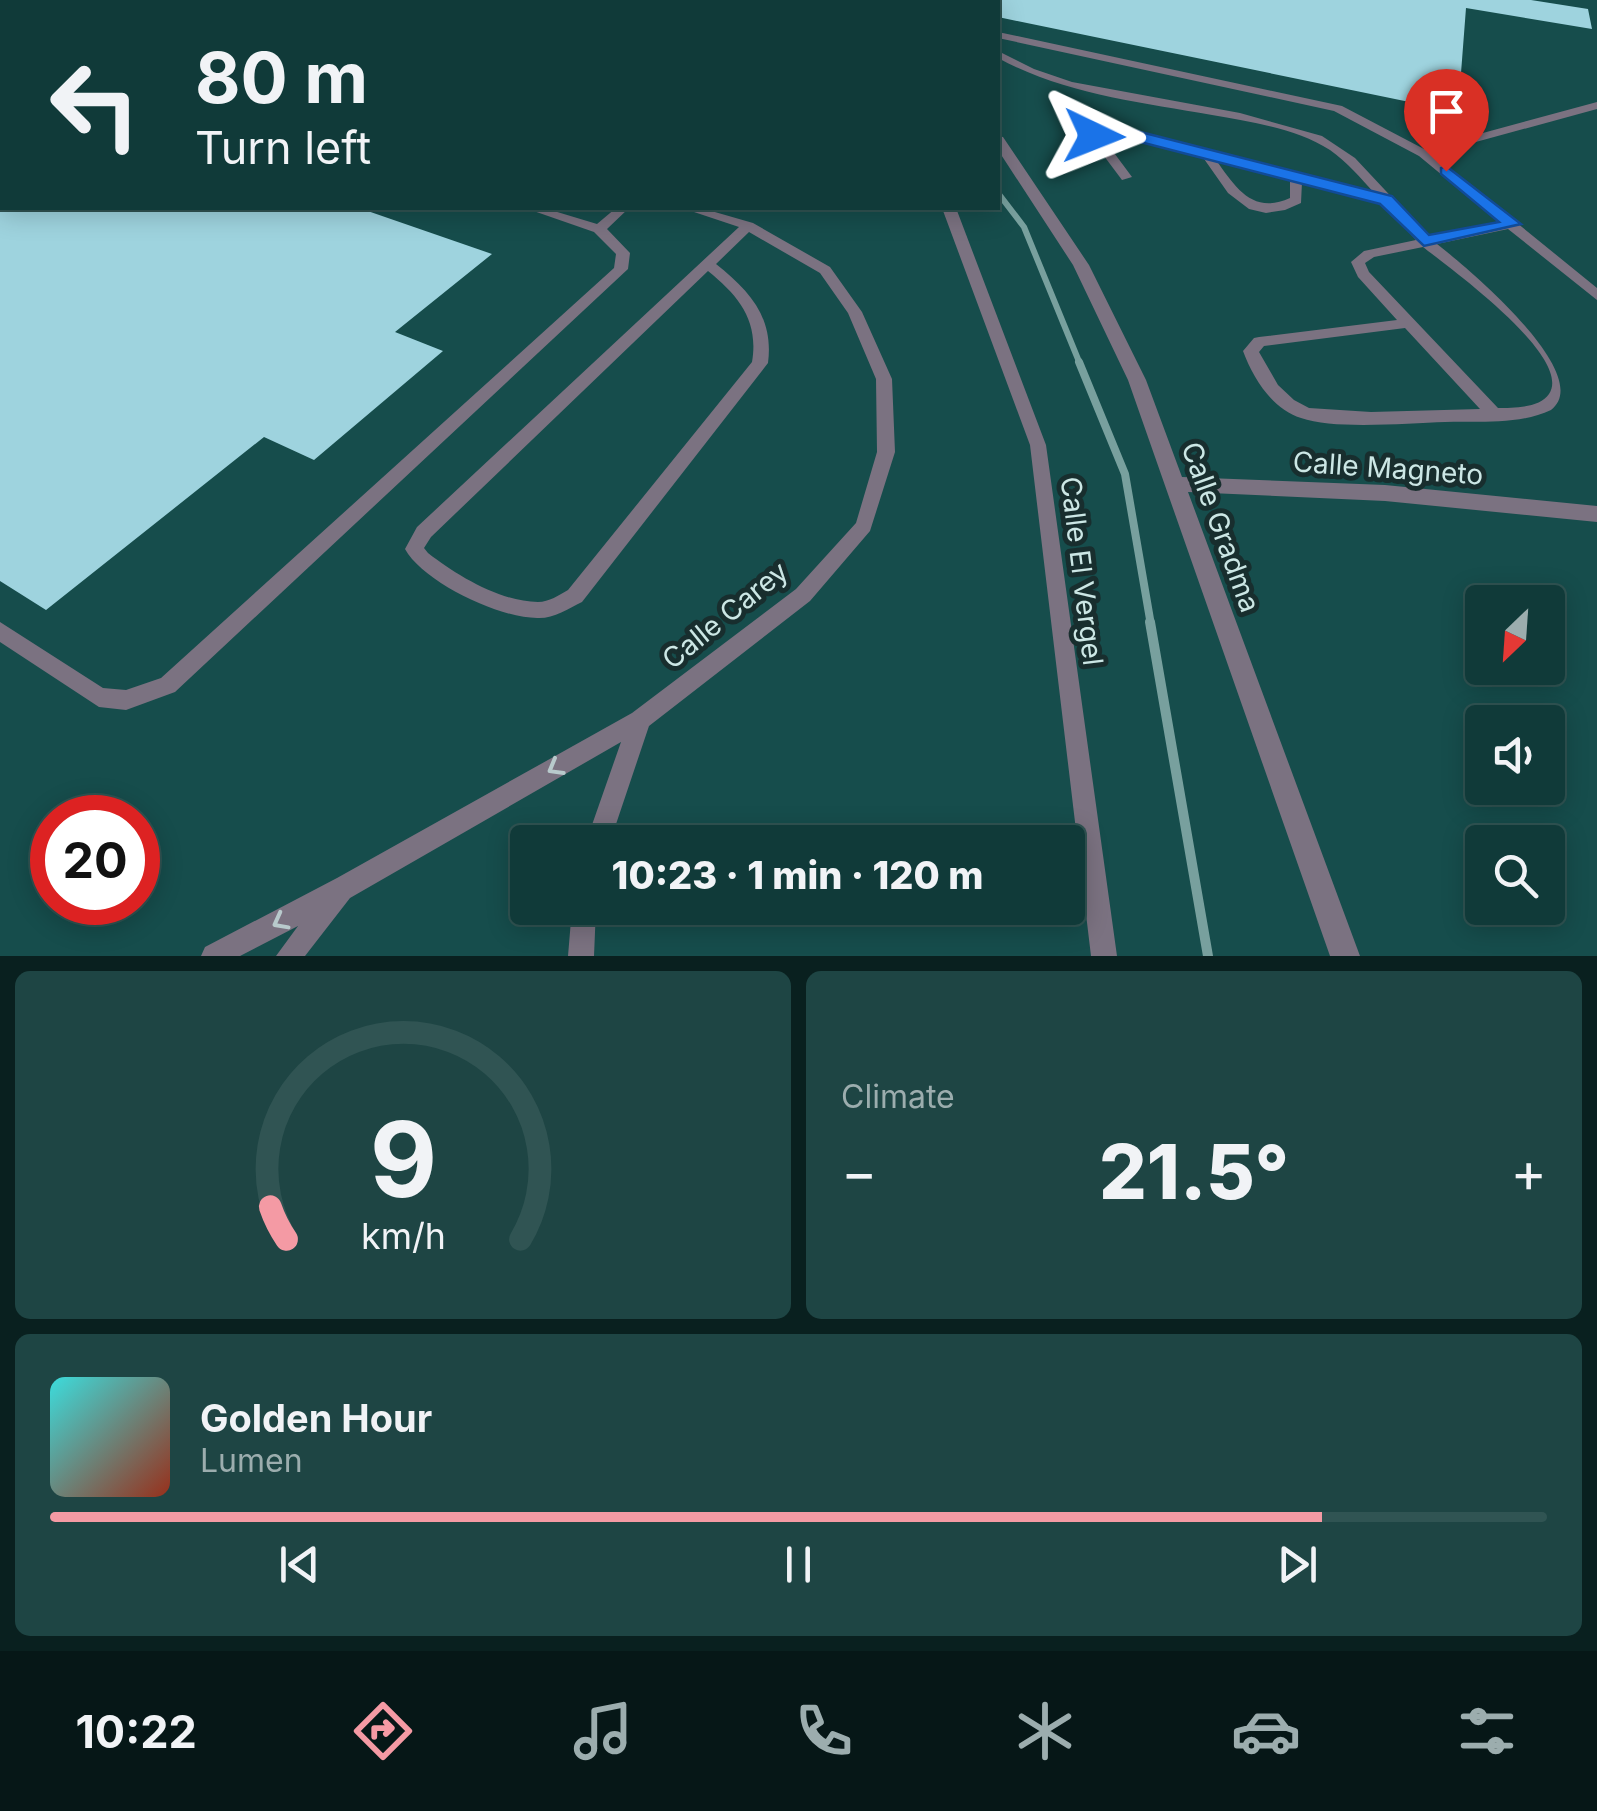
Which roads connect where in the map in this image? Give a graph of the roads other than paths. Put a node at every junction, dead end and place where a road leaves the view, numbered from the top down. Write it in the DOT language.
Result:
graph roads {
  1 [pos="1000,36"];
  2 [pos="1000,55"];
  3 [pos="1296,98"];
  4 [pos="1597,105"];
  5 [pos="1288,129"];
  6 [pos="1000,143"];
  7 [pos="1206,154"];
  8 [pos="1422,154"];
  9 [pos="1126,177"];
  10 [pos="1296,177"];
  11 [pos="1386,200"];
  12 [pos="538,210"];
  13 [pos="622,210"];
  14 [pos="696,210"];
  15 [pos="950,210"];
  16 [pos="1512,224"];
  17 [pos="748,226"];
  18 [pos="599,229"];
  19 [pos="1424,241"];
  20 [pos="708,264"];
  21 [pos="1597,295"];
  22 [pos="1408,322"];
  23 [pos="1494,414"];
  24 [pos="1174,484"];
  25 [pos="1597,514"];
  26 [pos="0,631"];
  27 [pos="640,720"];
  28 [pos="604,825"];
  29 [pos="346,887"];
  30 [pos="583,925"];
  31 [pos="214,956"];
  32 [pos="290,956"];
  33 [pos="580,956"];
  34 [pos="1104,956"];
  35 [pos="1345,956"];
  1 -- 3 [label="lane"];
  2 -- 5 [label="lane"];
  3 -- 5 [label="lane"];
  3 -- 8 [label="lane"];
  4 -- 8 [label="lane"];
  5 -- 11 [label="lane"];
  6 -- 24 [label="street, Calle Gradma"];
  7 -- 9 [label="lane"];
  7 -- 10 [label="lane"];
  7 -- 10 [label="lane"];
  8 -- 16 [label="lane"];
  10 -- 11 [label="lane"];
  11 -- 19 [label="lane"];
  12 -- 18 [label="lane"];
  13 -- 18 [label="lane"];
  14 -- 17 [label="lane, Calle Carey"];
  15 -- 34 [label="lane, Calle El Vergel"];
  16 -- 19 [label="lane"];
  16 -- 21 [label="lane"];
  17 -- 20 [label="lane"];
  17 -- 27 [label="lane, Calle Carey"];
  18 -- 26 [label="lane"];
  19 -- 22 [label="lane"];
  19 -- 23 [label="lane"];
  20 -- 20 [label="lane"];
  22 -- 23 [label="lane"];
  22 -- 23 [label="lane"];
  24 -- 25 [label="street, Calle Magneto"];
  24 -- 35 [label="street, Calle Gradma"];
  27 -- 28 [label="lane"];
  27 -- 29 [label="lane, Calle Carey, one-way"];
  29 -- 31 [label="lane, Calle Carey, one-way"];
  29 -- 32 [label="lane"];
  30 -- 33 [label="lane"];
}
